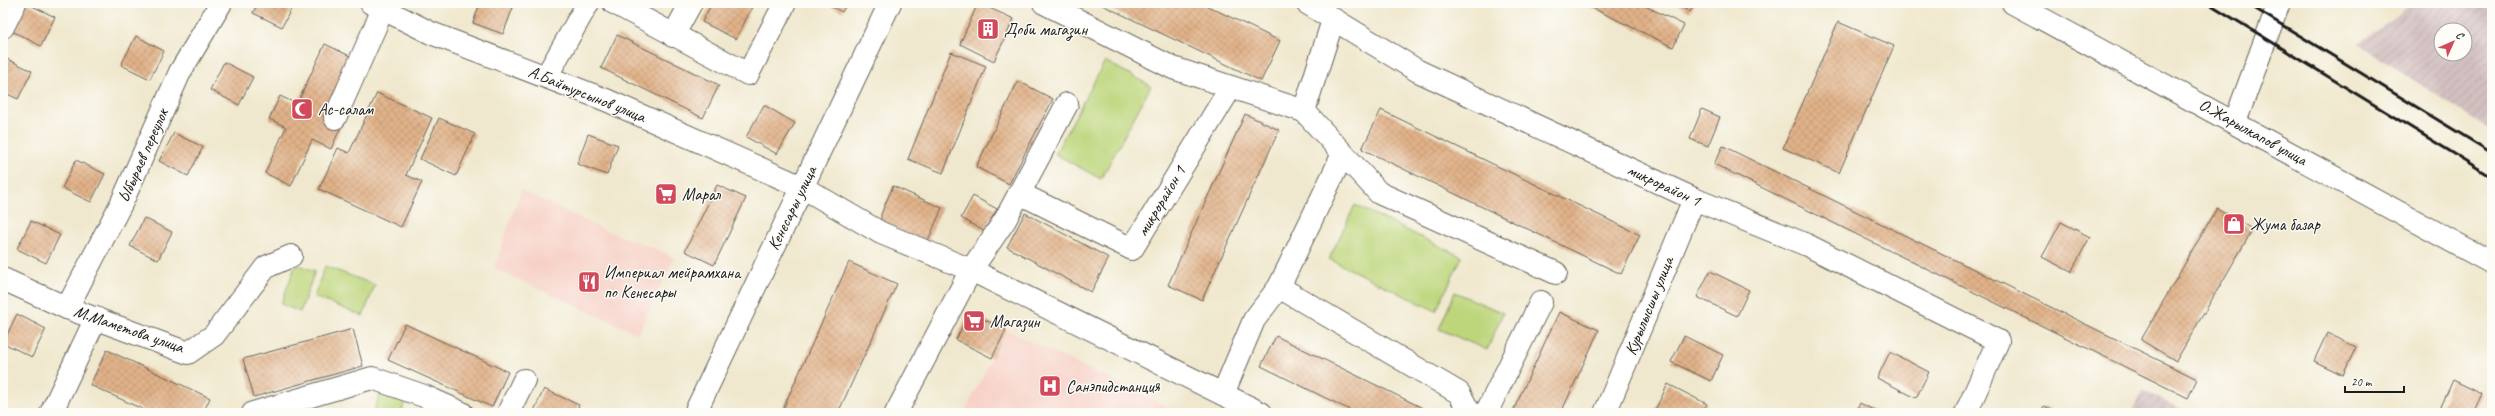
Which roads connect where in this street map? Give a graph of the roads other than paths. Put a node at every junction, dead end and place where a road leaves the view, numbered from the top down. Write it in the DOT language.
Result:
graph roads {
  1 [pos="15,3"];
  2 [pos="221,3"];
  3 [pos="588,3"];
  4 [pos="614,3"];
  5 [pos="691,3"];
  6 [pos="785,3"];
  7 [pos="890,3"];
  8 [pos="1044,3"];
  9 [pos="1307,3"];
  10 [pos="2013,3"];
  11 [pos="2279,3"];
  12 [pos="377,6"];
  13 [pos="1333,20"];
  14 [pos="3,27"];
  15 [pos="673,36"];
  16 [pos="546,77"];
  17 [pos="1231,87"];
  18 [pos="1067,104"];
  19 [pos="1304,111"];
  20 [pos="335,118"];
  21 [pos="2235,122"];
  22 [pos="1343,154"];
  23 [pos="802,187"];
  24 [pos="1019,194"];
  25 [pos="1694,199"];
  26 [pos="291,256"];
  27 [pos="2492,263"];
  28 [pos="970,270"];
  29 [pos="1556,273"];
  30 [pos="3,279"];
  31 [pos="1279,287"];
  32 [pos="1541,302"];
  33 [pos="67,308"];
  34 [pos="96,318"];
  35 [pos="524,380"];
  36 [pos="1223,394"];
  37 [pos="420,404"];
  38 [pos="51,413"];
  39 [pos="253,413"];
  40 [pos="462,413"];
  41 [pos="508,413"];
  42 [pos="694,413"];
  43 [pos="896,413"];
  44 [pos="1261,413"];
  45 [pos="1470,413"];
  46 [pos="1486,413"];
  47 [pos="1605,413"];
  48 [pos="1966,413"];
  1 -- 14 [label="street"];
  2 -- 33 [label="street, Ыбыраев переулок"];
  3 -- 16 [label="street"];
  4 -- 15 [label="street"];
  5 -- 15 [label="street"];
  6 -- 15 [label="street"];
  7 -- 23 [label="street, Кенесары улица"];
  8 -- 17 [label="street"];
  9 -- 13 [label="street, микрорайон 1"];
  10 -- 21 [label="street, О.Жарылкапов улица"];
  11 -- 21 [label="street"];
  12 -- 16 [label="street, А.Байтурсынов улица"];
  12 -- 20 [label="street"];
  13 -- 19 [label="street"];
  13 -- 25 [label="street, микрорайон 1"];
  16 -- 23 [label="street, А.Байтурсынов улица"];
  17 -- 19 [label="street"];
  17 -- 24 [label="street, микрорайон 1"];
  18 -- 24 [label="street"];
  19 -- 22 [label="street"];
  21 -- 27 [label="street, О.Жарылкапов улица"];
  22 -- 29 [label="street"];
  22 -- 31 [label="street"];
  23 -- 28 [label="street"];
  23 -- 42 [label="street, Кенесары улица"];
  24 -- 28 [label="street"];
  25 -- 47 [label="street, Курылысшы улица"];
  25 -- 48 [label="street, микрорайон 1"];
  26 -- 34 [label="street, М.Маметова улица"];
  28 -- 36 [label="street"];
  28 -- 43 [label="street"];
  30 -- 33 [label="street, М.Маметова улица"];
  31 -- 36 [label="street"];
  31 -- 45 [label="street"];
  32 -- 46 [label="street"];
  33 -- 34 [label="street, М.Маметова улица"];
  34 -- 38 [label="street"];
  35 -- 41 [label="street"];
  36 -- 44 [label="street"];
  37 -- 39 [label="street"];
  37 -- 40 [label="street"];
}
